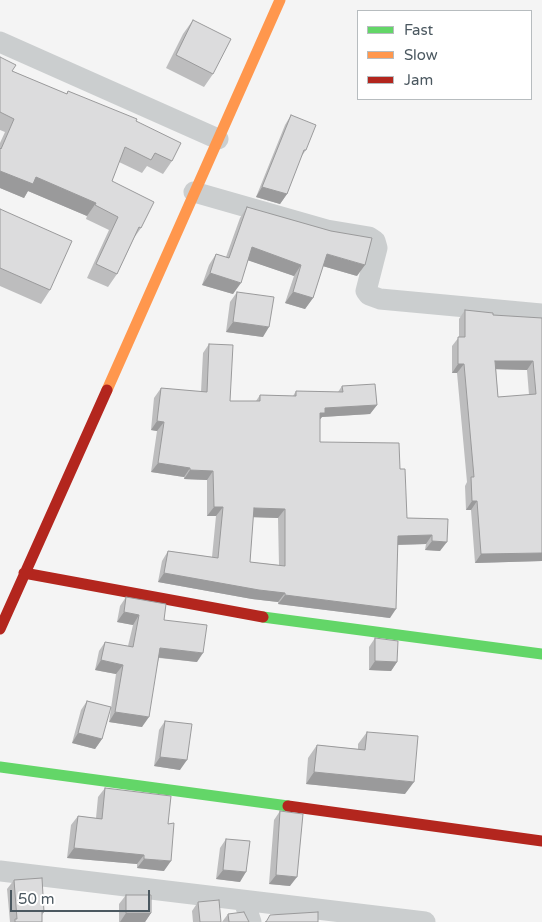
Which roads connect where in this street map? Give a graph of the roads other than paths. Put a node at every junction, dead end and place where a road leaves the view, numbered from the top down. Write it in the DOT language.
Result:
graph roads {
  1 [pos="280,0"];
  2 [pos="0,42"];
  3 [pos="218,138"];
  4 [pos="194,192"];
  5 [pos="542,314"];
  6 [pos="24,573"];
  7 [pos="0,628"];
  8 [pos="542,654"];
  9 [pos="0,767"];
  10 [pos="542,841"];
  11 [pos="0,871"];
  12 [pos="244,901"];
  13 [pos="251,922"];
  14 [pos="425,922"];
  1 -- 3 [label="street"];
  2 -- 3 [label="street"];
  3 -- 4 [label="street"];
  4 -- 5 [label="street"];
  4 -- 6 [label="street"];
  6 -- 7 [label="street"];
  6 -- 8 [label="street"];
  9 -- 10 [label="street"];
  11 -- 12 [label="street"];
  12 -- 13 [label="street"];
  12 -- 14 [label="street"];
}
